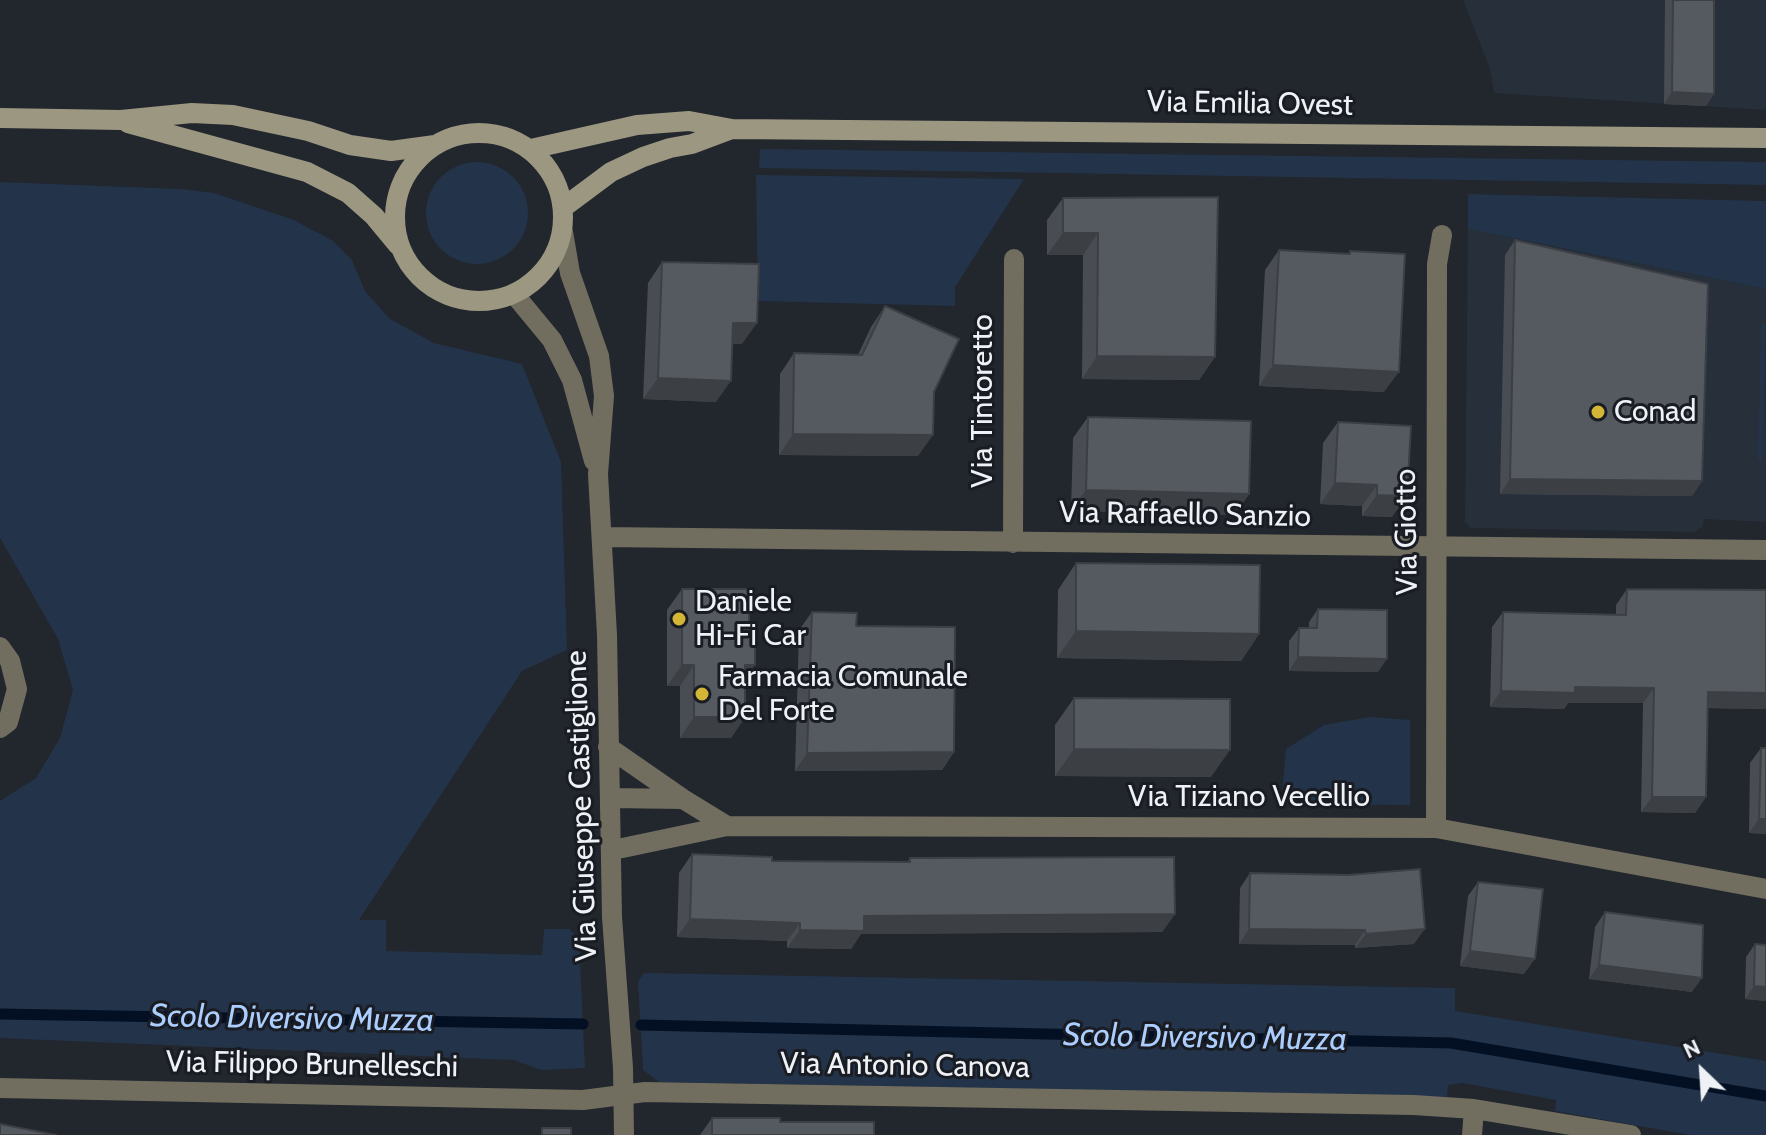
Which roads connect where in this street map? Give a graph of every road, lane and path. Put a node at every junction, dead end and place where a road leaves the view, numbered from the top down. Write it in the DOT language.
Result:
graph roads {
  1 [pos="0,118"];
  2 [pos="121,120"];
  3 [pos="732,129"];
  4 [pos="1766,138"];
  5 [pos="435,145"];
  6 [pos="531,149"];
  7 [pos="564,207"];
  8 [pos="563,232"];
  9 [pos="1442,235"];
  10 [pos="400,248"];
  11 [pos="1014,259"];
  12 [pos="514,294"];
  13 [pos="598,474"];
  14 [pos="603,537"];
  15 [pos="1013,543"];
  16 [pos="1437,546"];
  17 [pos="1766,550"];
  18 [pos="0,647"];
  19 [pos="0,728"];
  20 [pos="608,747"];
  21 [pos="610,798"];
  22 [pos="683,799"];
  23 [pos="727,826"];
  24 [pos="1436,828"];
  25 [pos="613,850"];
  26 [pos="1766,889"];
  27 [pos="0,1088"];
  28 [pos="623,1094"];
  29 [pos="1474,1109"];
  30 [pos="624,1135"];
  31 [pos="1472,1135"];
  32 [pos="1631,1135"];
  1 -- 2 [label="main road"];
  2 -- 5 [label="main road"];
  2 -- 10 [label="main road"];
  3 -- 4 [label="main road, Via Emilia Ovest"];
  3 -- 6 [label="main road, Via Emilia Ovest"];
  3 -- 7 [label="main road, Via Emilia Ovest"];
  5 -- 6 [label="main road"];
  5 -- 10 [label="main road"];
  6 -- 7 [label="main road"];
  7 -- 8 [label="main road"];
  8 -- 12 [label="main road"];
  8 -- 13 [label="street, Via Giuseppe Castiglione"];
  9 -- 16 [label="street, Via Giotto"];
  10 -- 12 [label="main road"];
  11 -- 15 [label="street, Via Tintoretto"];
  12 -- 13 [label="street, Via Giuseppe Castiglione"];
  13 -- 14 [label="street, Via Giuseppe Castiglione"];
  14 -- 15 [label="street, Via Raffaello Sanzio"];
  14 -- 20 [label="street, Via Giuseppe Castiglione"];
  15 -- 16 [label="street, Via Raffaello Sanzio"];
  16 -- 17 [label="street, Via Raffaello Sanzio"];
  16 -- 24 [label="street, Via Giotto"];
  18 -- 19 [label="street"];
  20 -- 21 [label="street, Via Giuseppe Castiglione"];
  20 -- 22 [label="street"];
  21 -- 22 [label="street"];
  21 -- 25 [label="street, Via Giuseppe Castiglione"];
  22 -- 23 [label="street"];
  23 -- 24 [label="street, Via Tiziano Vecellio"];
  23 -- 25 [label="street, Via Tiziano Vecellio"];
  24 -- 26 [label="street, Via Tiziano Vecellio"];
  25 -- 28 [label="street, Via Giuseppe Castiglione"];
  27 -- 28 [label="street, Via Filippo Brunelleschi"];
  28 -- 29 [label="street, Via Antonio Canova"];
  28 -- 30 [label="street, Via Giuseppe Castiglione"];
  29 -- 31 [label="street"];
  29 -- 32 [label="street, Via Antonio Canova"];
}
